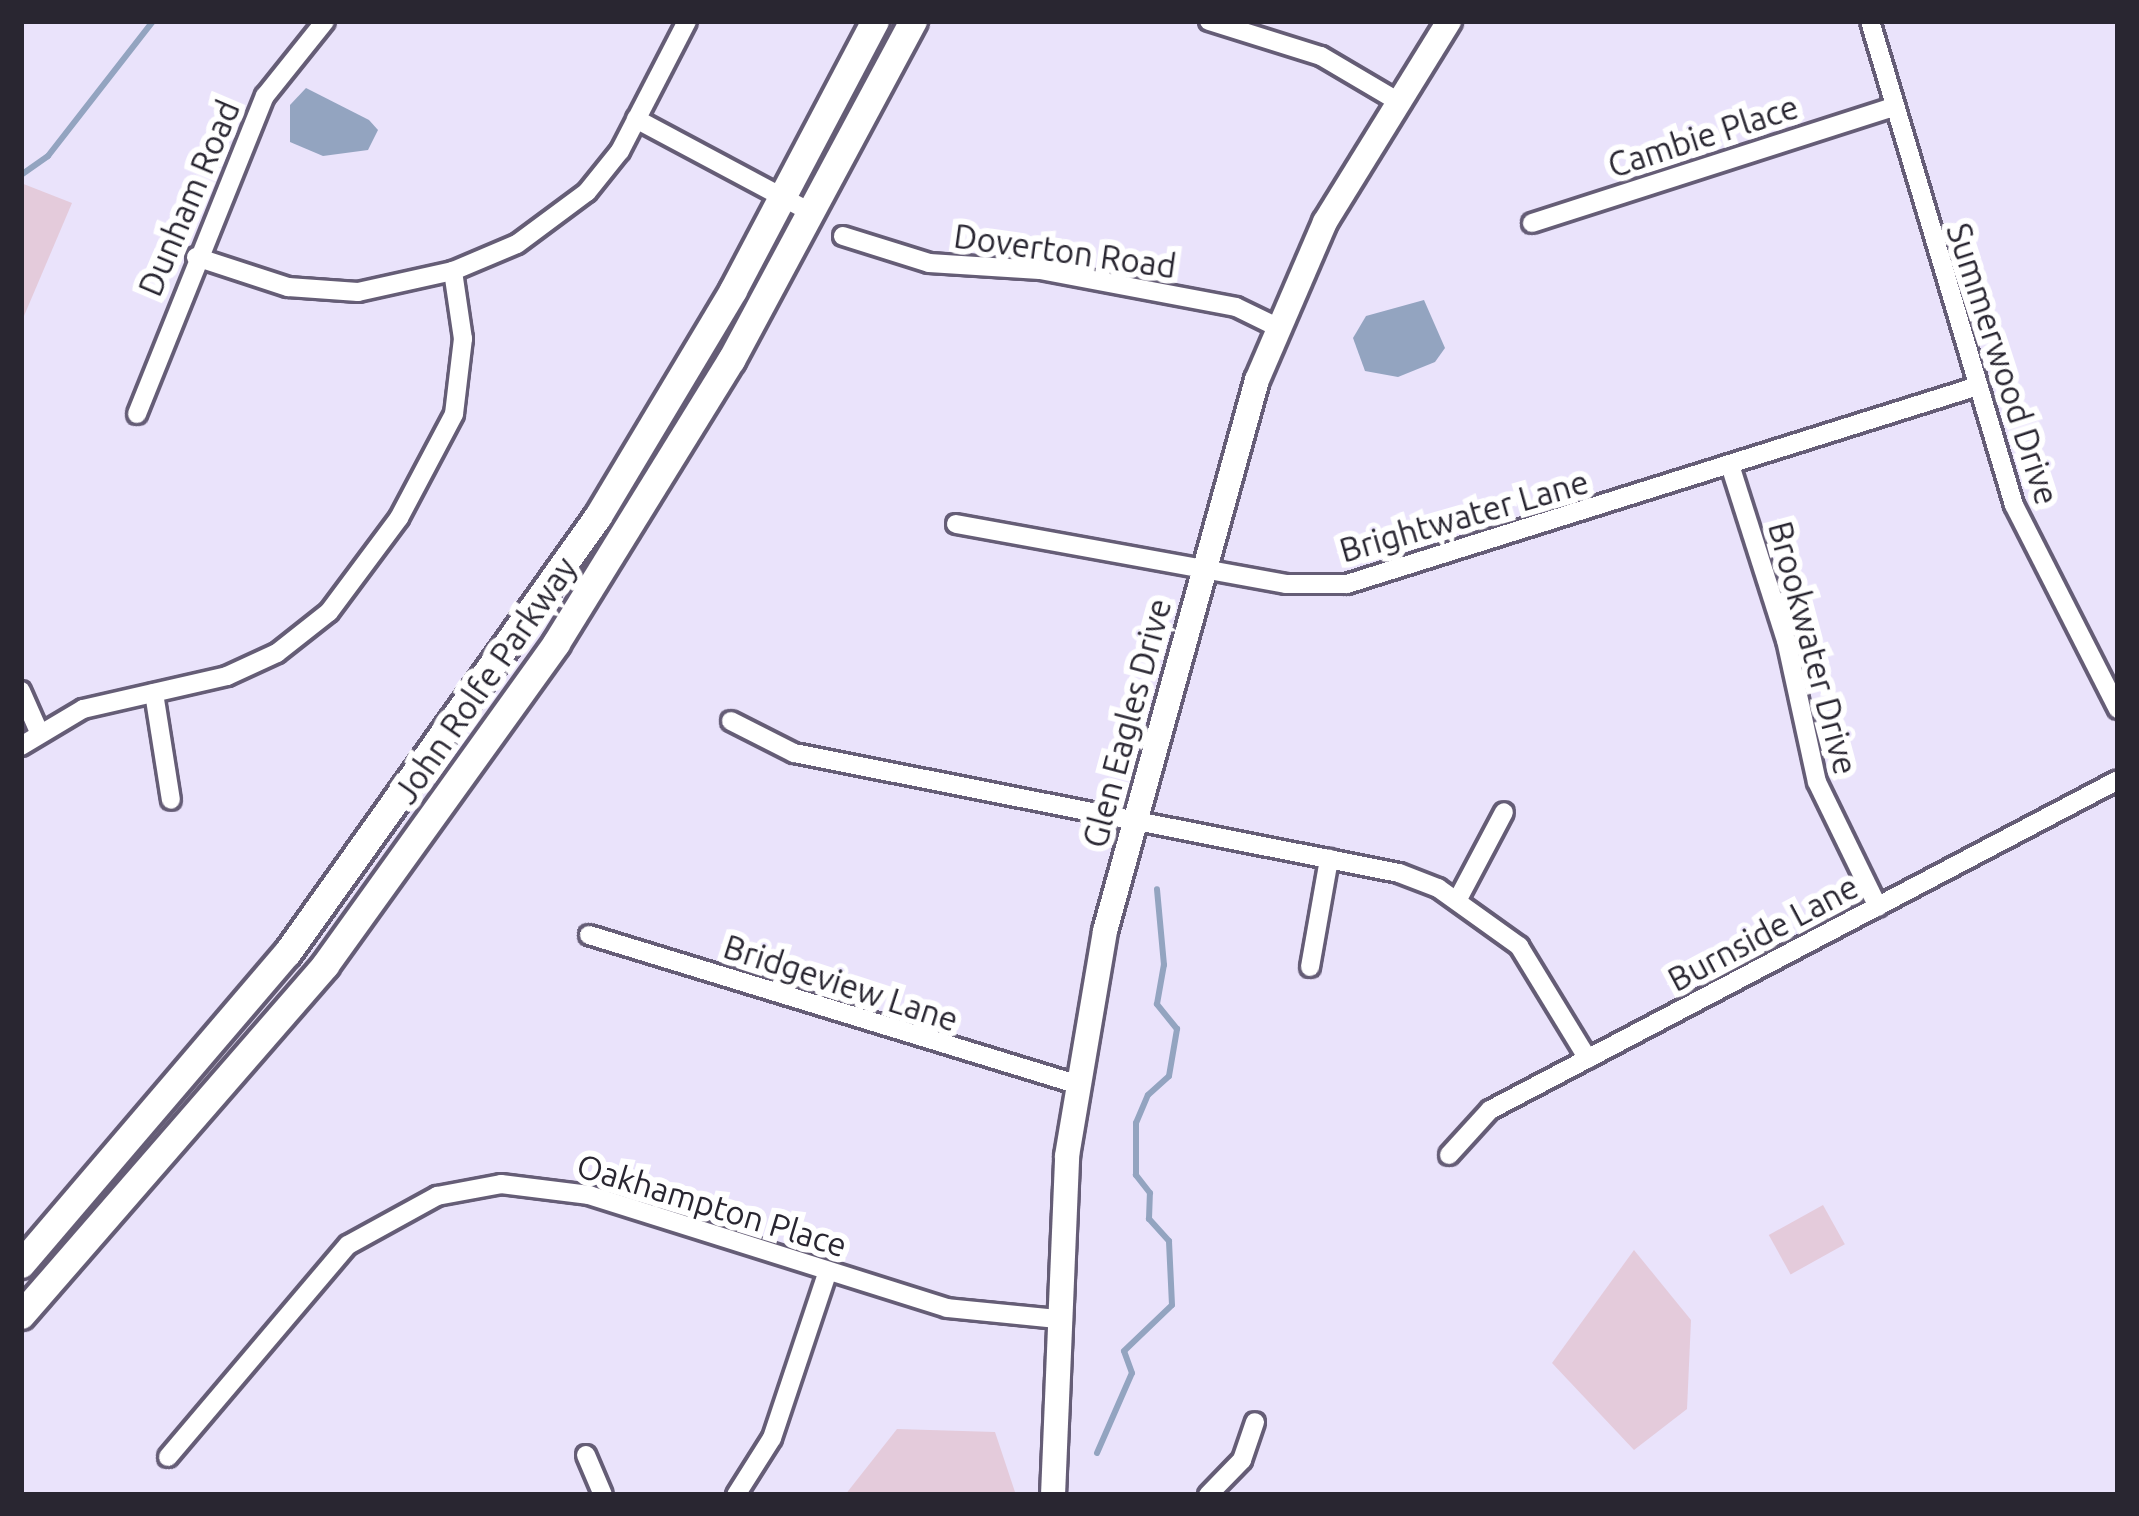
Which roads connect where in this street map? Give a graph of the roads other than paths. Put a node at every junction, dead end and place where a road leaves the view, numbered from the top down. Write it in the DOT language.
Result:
graph roads {
  1 [pos="325,21"];
  2 [pos="686,21"];
  3 [pos="875,21"];
  4 [pos="913,21"];
  5 [pos="1209,21"];
  6 [pos="1449,21"];
  7 [pos="1870,21"];
  8 [pos="1280,30"];
  9 [pos="1399,101"];
  10 [pos="1892,106"];
  11 [pos="636,119"];
  12 [pos="785,197"];
  13 [pos="814,214"];
  14 [pos="1532,223"];
  15 [pos="843,236"];
  16 [pos="196,256"];
  17 [pos="453,271"];
  18 [pos="1277,327"];
  19 [pos="1976,387"];
  20 [pos="137,414"];
  21 [pos="1730,466"];
  22 [pos="956,524"];
  23 [pos="1203,568"];
  24 [pos="21,691"];
  25 [pos="154,693"];
  26 [pos="2118,710"];
  27 [pos="731,721"];
  28 [pos="39,732"];
  29 [pos="21,746"];
  30 [pos="2118,780"];
  31 [pos="171,800"];
  32 [pos="1504,812"];
  33 [pos="1135,820"];
  34 [pos="1329,859"];
  35 [pos="1458,899"];
  36 [pos="1878,907"];
  37 [pos="590,934"];
  38 [pos="1310,968"];
  39 [pos="1588,1059"];
  40 [pos="1076,1084"];
  41 [pos="1449,1155"];
  42 [pos="21,1264"];
  43 [pos="828,1271"];
  44 [pos="21,1315"];
  45 [pos="1058,1319"];
  46 [pos="1255,1422"];
  47 [pos="586,1455"];
  48 [pos="168,1457"];
  49 [pos="603,1495"];
  50 [pos="736,1495"];
  51 [pos="1053,1495"];
  52 [pos="1208,1495"];
  1 -- 16 [label="street, Dunham Road"];
  2 -- 11 [label="street"];
  3 -- 12 [label="main road, John Rolfe Parkway"];
  4 -- 13 [label="main road, John Rolfe Parkway"];
  5 -- 8 [label="street"];
  6 -- 9 [label="street, Glen Eagles Drive"];
  7 -- 10 [label="street, Summerwood Drive"];
  8 -- 9 [label="street"];
  9 -- 18 [label="street, Glen Eagles Drive"];
  10 -- 14 [label="street, Cambie Place"];
  10 -- 19 [label="street, Summerwood Drive"];
  11 -- 12 [label="street"];
  11 -- 17 [label="street"];
  12 -- 13 [label="street"];
  12 -- 42 [label="main road, John Rolfe Parkway"];
  13 -- 44 [label="main road, John Rolfe Parkway"];
  15 -- 18 [label="street, Doverton Road"];
  16 -- 17 [label="street"];
  16 -- 20 [label="street, Dunham Road"];
  17 -- 25 [label="street"];
  18 -- 23 [label="street, Glen Eagles Drive"];
  19 -- 21 [label="street, Brightwater Lane"];
  19 -- 26 [label="street, Summerwood Drive"];
  21 -- 23 [label="street, Brightwater Lane"];
  21 -- 36 [label="street, Brookwater Drive"];
  22 -- 23 [label="street, Brightwater Lane"];
  23 -- 33 [label="street, Glen Eagles Drive"];
  24 -- 28 [label="street"];
  25 -- 28 [label="street"];
  25 -- 31 [label="street"];
  27 -- 33 [label="street"];
  28 -- 29 [label="street"];
  30 -- 36 [label="street, Burnside Lane"];
  32 -- 35 [label="street"];
  33 -- 34 [label="street"];
  33 -- 40 [label="street, Glen Eagles Drive"];
  34 -- 35 [label="street"];
  34 -- 38 [label="street"];
  35 -- 39 [label="street"];
  36 -- 39 [label="street, Burnside Lane"];
  37 -- 40 [label="street, Bridgeview Lane"];
  39 -- 41 [label="street, Burnside Lane"];
  40 -- 45 [label="street, Glen Eagles Drive"];
  43 -- 45 [label="street, Oakhampton Place"];
  43 -- 48 [label="street, Oakhampton Place"];
  43 -- 50 [label="street"];
  45 -- 51 [label="street, Glen Eagles Drive"];
  46 -- 52 [label="street"];
  47 -- 49 [label="street"];
}
